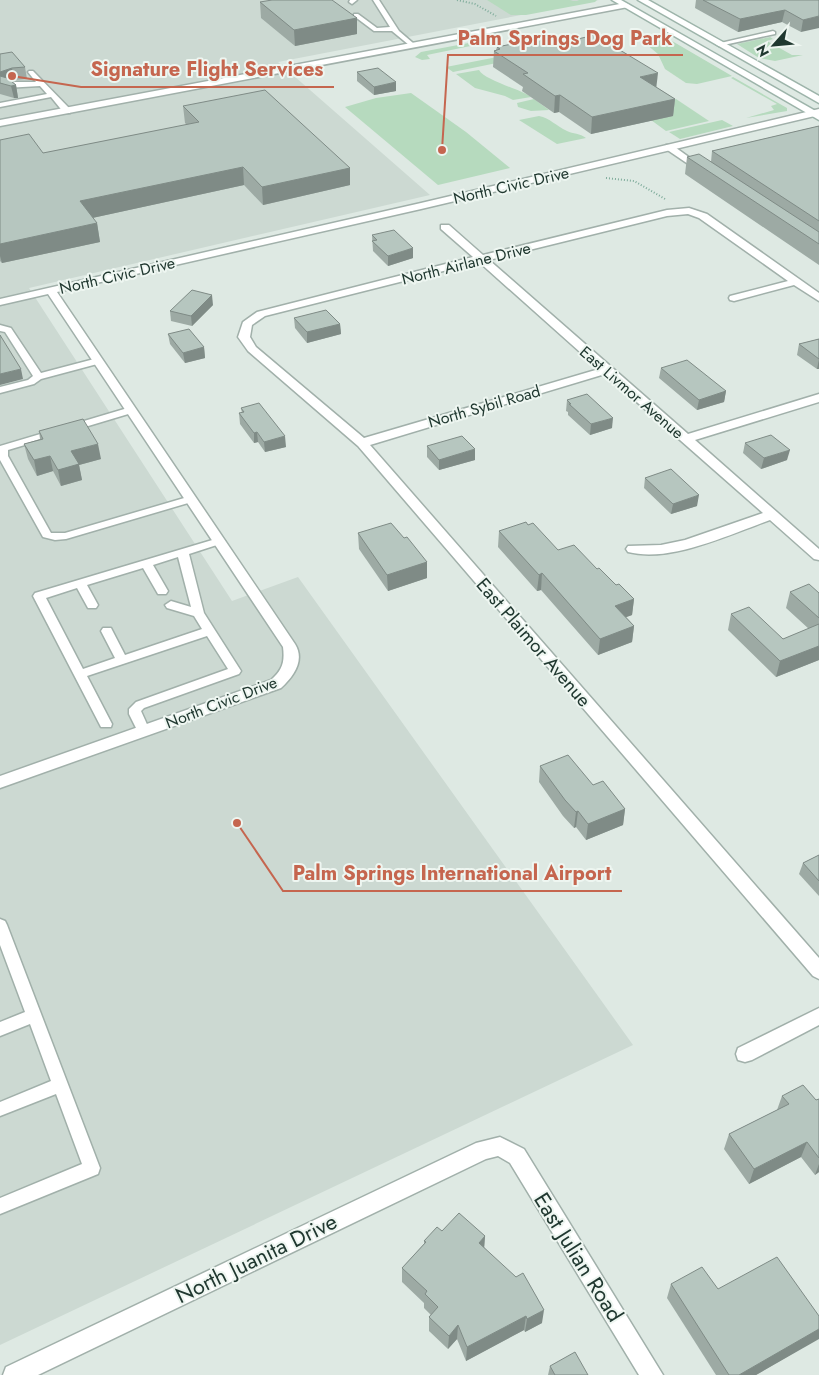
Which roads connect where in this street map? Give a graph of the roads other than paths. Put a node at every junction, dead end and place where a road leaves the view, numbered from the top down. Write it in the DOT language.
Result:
graph roads {
  1 [pos="376,0"];
  2 [pos="616,0"];
  3 [pos="646,0"];
  4 [pos="625,5"];
  5 [pos="356,15"];
  6 [pos="382,20"];
  7 [pos="392,26"];
  8 [pos="773,33"];
  9 [pos="412,44"];
  10 [pos="719,44"];
  11 [pos="31,72"];
  12 [pos="42,84"];
  13 [pos="5,86"];
  14 [pos="52,95"];
  15 [pos="819,100"];
  16 [pos="0,105"];
  17 [pos="67,110"];
  18 [pos="817,114"];
  19 [pos="0,123"];
  20 [pos="669,147"];
  21 [pos="711,175"];
  22 [pos="445,227"];
  23 [pos="481,259"];
  24 [pos="795,282"];
  25 [pos="50,290"];
  26 [pos="734,298"];
  27 [pos="819,298"];
  28 [pos="0,302"];
  29 [pos="248,324"];
  30 [pos="0,328"];
  31 [pos="98,361"];
  32 [pos="607,370"];
  33 [pos="38,377"];
  34 [pos="0,390"];
  35 [pos="819,398"];
  36 [pos="131,410"];
  37 [pos="686,439"];
  38 [pos="362,443"];
  39 [pos="191,500"];
  40 [pos="771,515"];
  41 [pos="219,541"];
  42 [pos="633,549"];
  43 [pos="183,553"];
  44 [pos="819,556"];
  45 [pos="147,564"];
  46 [pos="81,584"];
  47 [pos="162,591"];
  48 [pos="92,605"];
  49 [pos="171,605"];
  50 [pos="198,613"];
  51 [pos="107,631"];
  52 [pos="210,631"];
  53 [pos="122,660"];
  54 [pos="80,674"];
  55 [pos="106,724"];
  56 [pos="144,731"];
  57 [pos="0,782"];
  58 [pos="0,924"];
  59 [pos="5,953"];
  60 [pos="819,970"];
  61 [pos="34,1015"];
  62 [pos="819,1016"];
  63 [pos="0,1029"];
  64 [pos="745,1054"];
  65 [pos="60,1085"];
  66 [pos="0,1109"];
  67 [pos="500,1146"];
  68 [pos="0,1206"];
  69 [pos="14,1375"];
  70 [pos="652,1375"];
  1 -- 7 [label="lane"];
  2 -- 4 [label="street"];
  3 -- 4 [label="street"];
  3 -- 10 [label="street"];
  4 -- 9 [label="street"];
  4 -- 18 [label="street"];
  5 -- 7 [label="lane"];
  6 -- 7 [label="lane"];
  7 -- 9 [label="lane"];
  8 -- 10 [label="lane"];
  9 -- 17 [label="street"];
  10 -- 15 [label="street"];
  11 -- 12 [label="lane"];
  12 -- 13 [label="lane"];
  12 -- 14 [label="lane"];
  14 -- 16 [label="lane"];
  14 -- 17 [label="lane"];
  17 -- 19 [label="street"];
  18 -- 20 [label="street, North Civic Drive"];
  20 -- 21 [label="lane"];
  20 -- 25 [label="street, North Civic Drive"];
  22 -- 23 [label="street, East Livmor Avenue"];
  23 -- 24 [label="street, North Airlane Drive"];
  23 -- 29 [label="street, North Airlane Drive"];
  23 -- 32 [label="street, East Livmor Avenue"];
  24 -- 26 [label="street"];
  24 -- 27 [label="street"];
  25 -- 28 [label="street"];
  25 -- 31 [label="street, North Civic Drive"];
  29 -- 38 [label="street, East Plaimor Avenue"];
  30 -- 33 [label="lane"];
  31 -- 33 [label="lane"];
  31 -- 36 [label="street, North Civic Drive"];
  32 -- 37 [label="street, East Livmor Avenue"];
  32 -- 38 [label="street, North Sybil Road"];
  33 -- 34 [label="lane"];
  35 -- 37 [label="street"];
  36 -- 39 [label="street, North Civic Drive"];
  36 -- 39 [label="lane"];
  37 -- 40 [label="street, East Livmor Avenue"];
  38 -- 60 [label="street, East Plaimor Avenue"];
  39 -- 41 [label="street, North Civic Drive"];
  40 -- 42 [label="street"];
  40 -- 44 [label="street, East Livmor Avenue"];
  41 -- 43 [label="lane"];
  41 -- 56 [label="street, North Civic Drive"];
  43 -- 45 [label="lane"];
  43 -- 50 [label="lane"];
  45 -- 46 [label="lane"];
  45 -- 47 [label="lane"];
  46 -- 48 [label="lane"];
  46 -- 54 [label="lane"];
  49 -- 50 [label="lane"];
  50 -- 52 [label="lane"];
  51 -- 53 [label="lane"];
  52 -- 53 [label="lane"];
  52 -- 56 [label="lane"];
  53 -- 54 [label="lane"];
  54 -- 55 [label="lane"];
  56 -- 57 [label="street, North Civic Drive"];
  58 -- 59 [label="lane"];
  59 -- 61 [label="lane"];
  61 -- 63 [label="lane"];
  61 -- 65 [label="lane"];
  62 -- 64 [label="street"];
  65 -- 66 [label="lane"];
  65 -- 68 [label="lane"];
  67 -- 69 [label="street, North Juanita Drive"];
  67 -- 70 [label="street, East Julian Road"];
}
